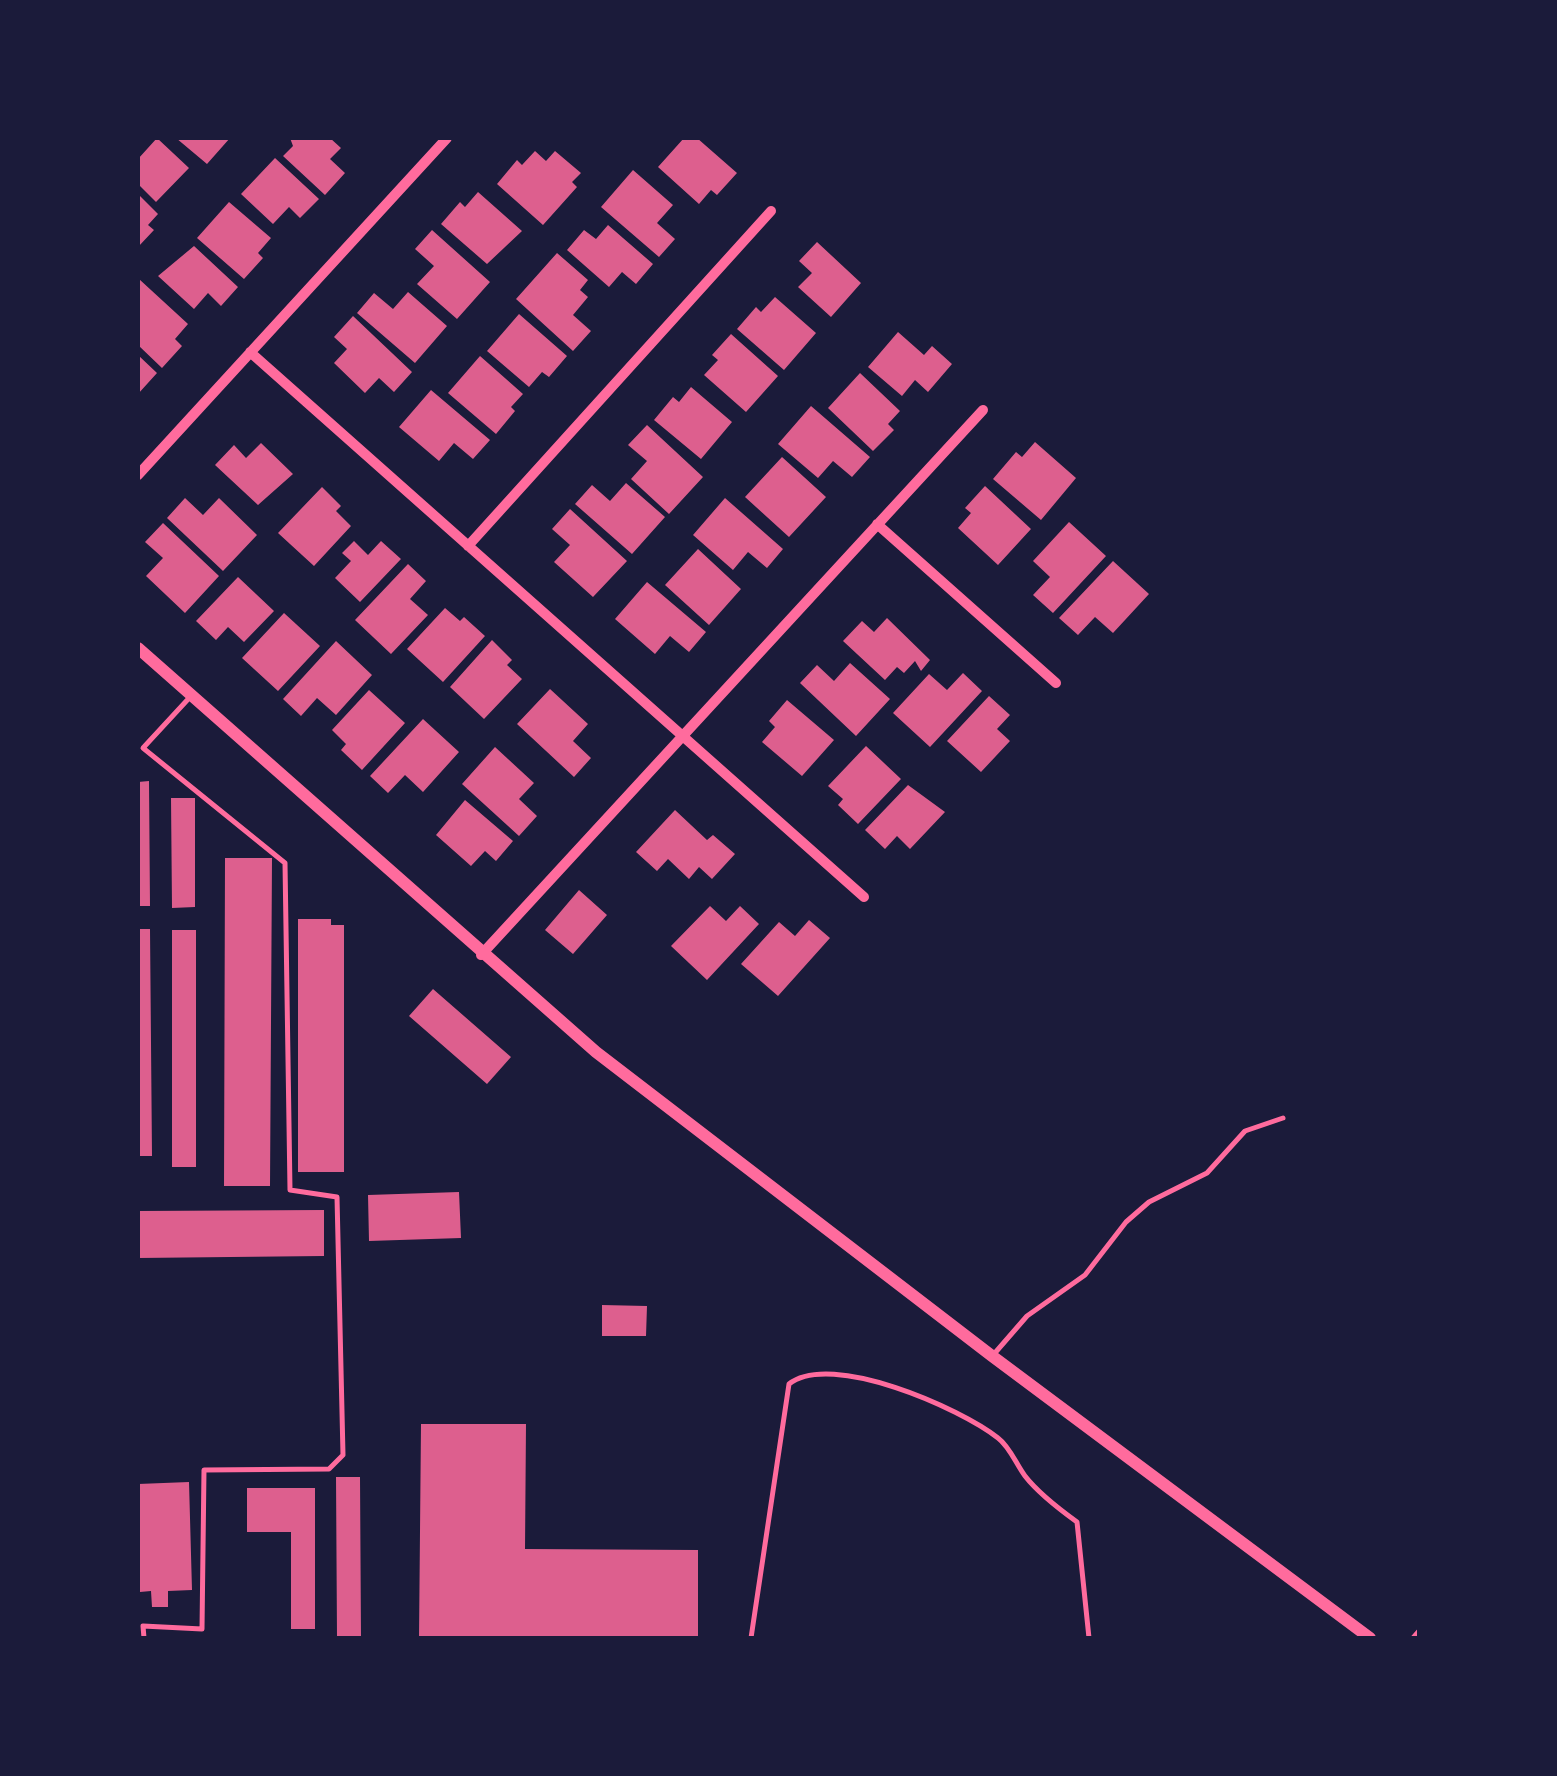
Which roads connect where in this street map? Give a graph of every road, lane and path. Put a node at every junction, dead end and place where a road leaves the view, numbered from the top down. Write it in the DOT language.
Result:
graph roads {
  1 [pos="448,138"];
  2 [pos="771,211"];
  3 [pos="250,352"];
  4 [pos="982,410"];
  5 [pos="138,475"];
  6 [pos="877,524"];
  7 [pos="468,546"];
  8 [pos="138,648"];
  9 [pos="1056,683"];
  10 [pos="191,696"];
  11 [pos="682,736"];
  12 [pos="140,747"];
  13 [pos="864,897"];
  14 [pos="482,955"];
  15 [pos="1283,1118"];
  16 [pos="992,1356"];
  17 [pos="1420,1630"];
  18 [pos="144,1638"];
  19 [pos="750,1638"];
  20 [pos="1089,1638"];
  21 [pos="1370,1638"];
  22 [pos="1413,1638"];
  1 -- 3 [label="street"];
  2 -- 7 [label="street"];
  3 -- 5 [label="street"];
  3 -- 7 [label="street"];
  4 -- 6 [label="street"];
  6 -- 9 [label="street"];
  6 -- 11 [label="street"];
  7 -- 11 [label="street"];
  8 -- 10 [label="street"];
  10 -- 12 [label="lane"];
  10 -- 14 [label="street"];
  11 -- 13 [label="street"];
  11 -- 14 [label="street"];
  12 -- 18 [label="lane"];
  14 -- 16 [label="street"];
  15 -- 16 [label="lane"];
  16 -- 21 [label="street"];
  17 -- 22 [label="lane"];
  19 -- 20 [label="lane"];
}
